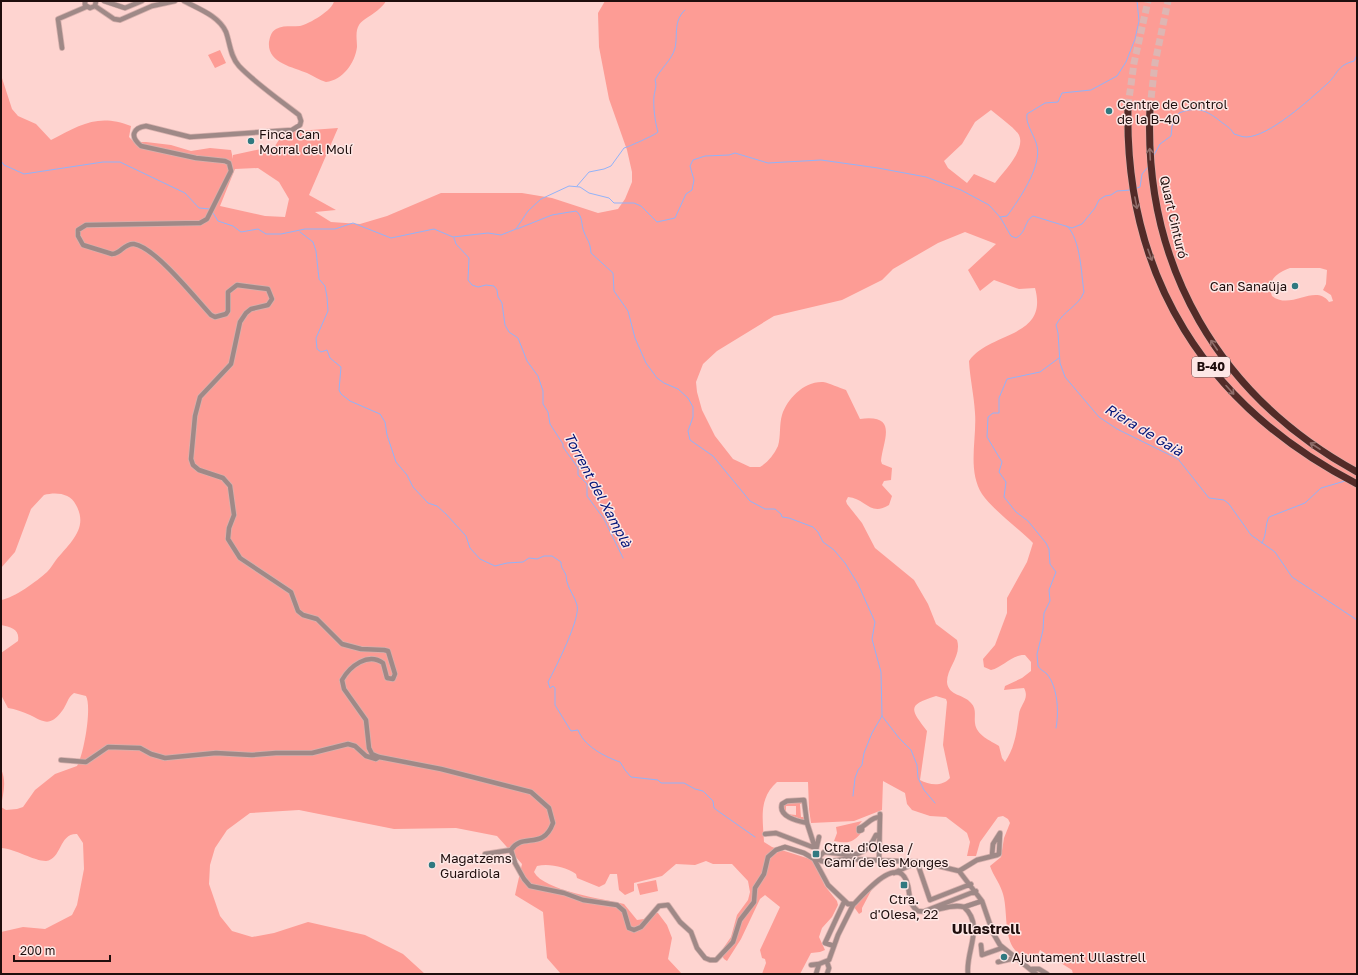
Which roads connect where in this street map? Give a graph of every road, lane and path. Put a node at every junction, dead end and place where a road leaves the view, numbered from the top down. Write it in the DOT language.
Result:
graph roads {
  1 [pos="85,1"];
  2 [pos="104,1"];
  3 [pos="142,1"];
  4 [pos="175,1"];
  5 [pos="184,1"];
  6 [pos="95,4"];
  7 [pos="120,4"];
  8 [pos="86,7"];
  9 [pos="62,48"];
  10 [pos="1128,106"];
  11 [pos="1150,108"];
  12 [pos="1357,472"];
  13 [pos="1357,484"];
  14 [pos="379,757"];
  15 [pos="61,760"];
  16 [pos="808,823"];
  17 [pos="862,828"];
  18 [pos="765,834"];
  19 [pos="879,835"];
  20 [pos="819,837"];
  21 [pos="815,849"];
  22 [pos="511,850"];
  23 [pos="485,854"];
  24 [pos="992,856"];
  25 [pos="819,857"];
  26 [pos="879,860"];
  27 [pos="917,862"];
  28 [pos="819,866"];
  29 [pos="959,871"];
  30 [pos="894,873"];
  31 [pos="971,884"];
  32 [pos="976,891"];
  33 [pos="982,901"];
  34 [pos="844,902"];
  35 [pos="853,905"];
  36 [pos="964,907"];
  37 [pos="922,912"];
  38 [pos="981,945"];
  39 [pos="834,946"];
  40 [pos="1002,948"];
  41 [pos="1015,958"];
  42 [pos="827,962"];
  43 [pos="998,962"];
  44 [pos="819,964"];
  45 [pos="811,965"];
  46 [pos="1032,969"];
  47 [pos="816,974"];
  48 [pos="823,974"];
  49 [pos="826,974"];
  50 [pos="968,974"];
  51 [pos="1036,974"];
  52 [pos="1048,974"];
  1 -- 8 [label="street"];
  2 -- 7 [label="street"];
  3 -- 7 [label="street"];
  4 -- 6 [label="street"];
  5 -- 14 [label="street"];
  6 -- 8 [label="street"];
  8 -- 9 [label="street"];
  10 -- 13 [label="highway, B-40, one-way"];
  12 -- 11 [label="highway, Quart Cinturó / B-40, one-way"];
  14 -- 15 [label="street"];
  14 -- 22 [label="street"];
  16 -- 16 [label="street"];
  16 -- 21 [label="street"];
  17 -- 19 [label="street"];
  18 -- 21 [label="street"];
  19 -- 25 [label="street"];
  19 -- 26 [label="street"];
  20 -- 21 [label="street"];
  21 -- 25 [label="street"];
  22 -- 23 [label="street"];
  22 -- 28 [label="street"];
  24 -- 29 [label="street"];
  25 -- 26 [label="street"];
  25 -- 28 [label="street"];
  26 -- 27 [label="street"];
  27 -- 29 [label="street"];
  27 -- 30 [label="street"];
  27 -- 31 [label="street"];
  28 -- 34 [label="street"];
  29 -- 31 [label="street"];
  30 -- 35 [label="street"];
  30 -- 37 [label="street"];
  31 -- 32 [label="street"];
  32 -- 33 [label="street"];
  32 -- 37 [label="street"];
  33 -- 36 [label="street"];
  33 -- 40 [label="street"];
  34 -- 35 [label="street"];
  34 -- 39 [label="street"];
  35 -- 39 [label="street"];
  36 -- 37 [label="street"];
  36 -- 50 [label="street"];
  38 -- 40 [label="street"];
  39 -- 42 [label="street"];
  40 -- 41 [label="street"];
  41 -- 43 [label="street"];
  41 -- 46 [label="street"];
  42 -- 44 [label="street"];
  42 -- 49 [label="street"];
  44 -- 45 [label="street"];
  44 -- 47 [label="street"];
  46 -- 51 [label="street"];
  46 -- 52 [label="street"];
  48 -- 49 [label="street"];
}
